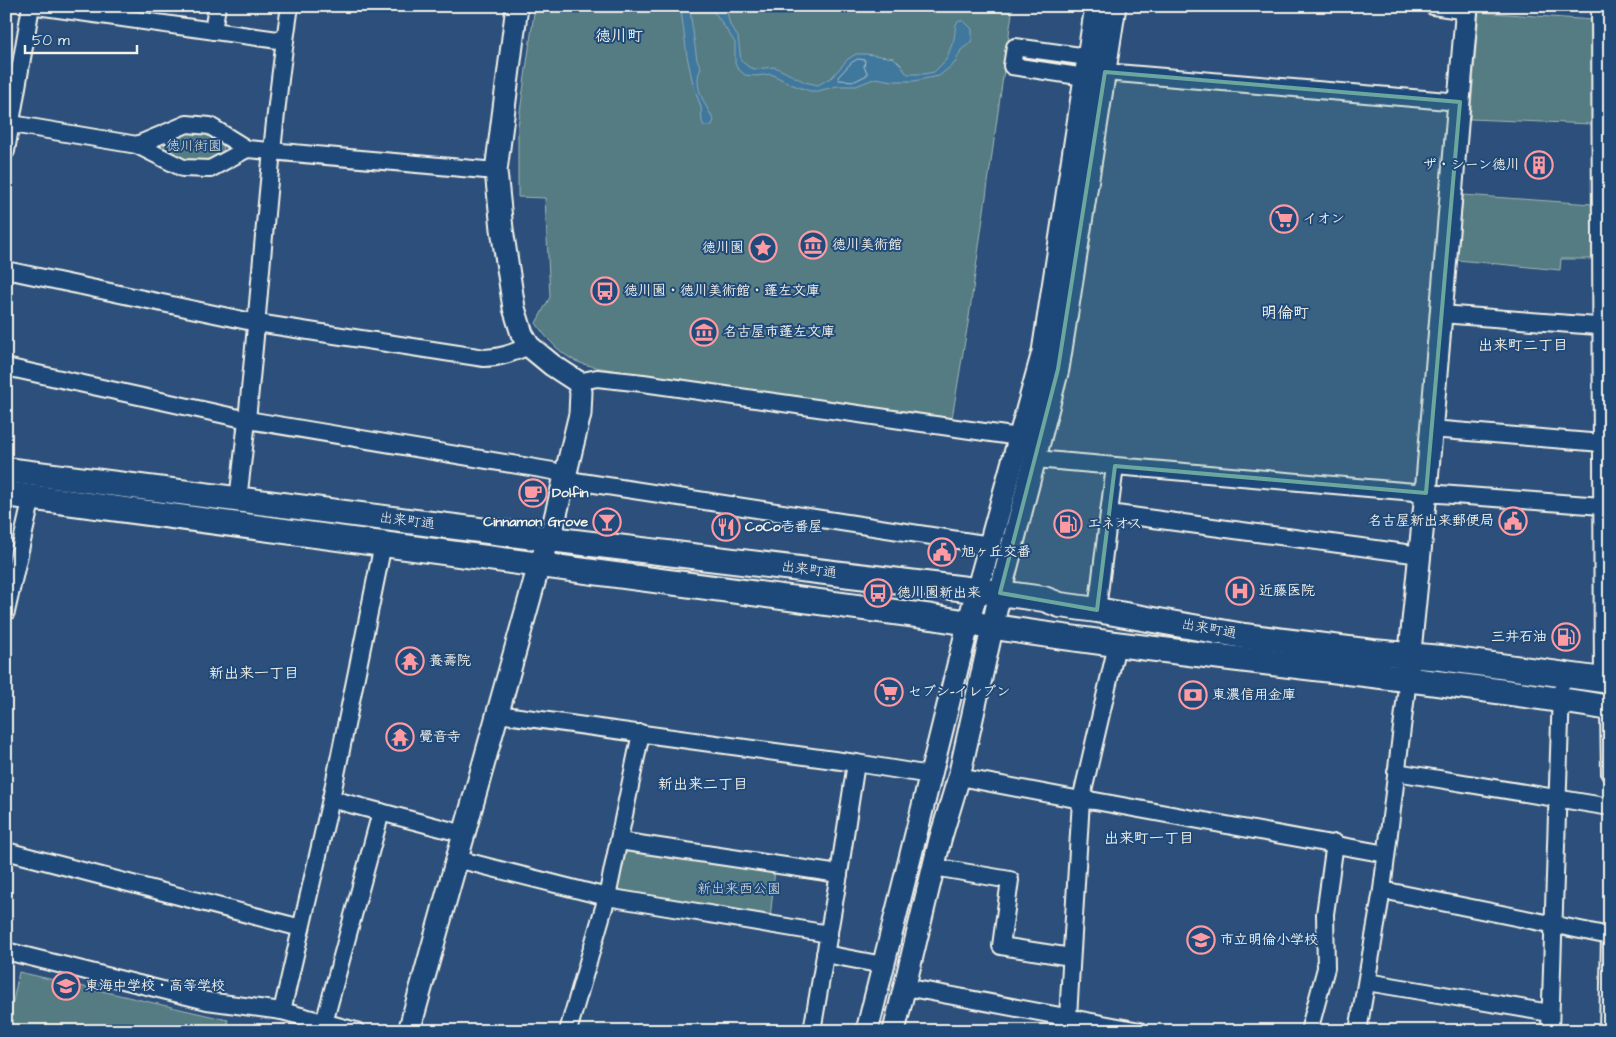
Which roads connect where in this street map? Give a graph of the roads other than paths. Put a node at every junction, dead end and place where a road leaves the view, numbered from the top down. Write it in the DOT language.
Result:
graph roads {
  1 [pos="30,6"];
  2 [pos="37,6"];
  3 [pos="217,6"];
  4 [pos="290,6"];
  5 [pos="517,6"];
  6 [pos="1096,6"];
  7 [pos="1115,6"];
  8 [pos="1433,6"];
  9 [pos="1600,6"];
  10 [pos="1467,9"];
  11 [pos="213,31"];
  12 [pos="285,41"];
  13 [pos="1093,69"];
  14 [pos="1460,102"];
  15 [pos="8,124"];
  16 [pos="137,145"];
  17 [pos="246,149"];
  18 [pos="6,150"];
  19 [pos="272,150"];
  20 [pos="496,171"];
  21 [pos="6,270"];
  22 [pos="1441,314"];
  23 [pos="257,323"];
  24 [pos="1605,327"];
  25 [pos="529,346"];
  26 [pos="6,366"];
  27 [pos="578,382"];
  28 [pos="248,420"];
  29 [pos="1431,429"];
  30 [pos="1019,437"];
  31 [pos="1602,442"];
  32 [pos="1034,459"];
  33 [pos="1115,466"];
  34 [pos="6,470"];
  35 [pos="564,476"];
  36 [pos="1426,493"];
  37 [pos="6,494"];
  38 [pos="32,497"];
  39 [pos="238,499"];
  40 [pos="1602,506"];
  41 [pos="1109,513"];
  42 [pos="550,539"];
  43 [pos="383,544"];
  44 [pos="990,545"];
  45 [pos="1420,555"];
  46 [pos="539,565"];
  47 [pos="989,591"];
  48 [pos="1098,610"];
  49 [pos="6,612"];
  50 [pos="968,623"];
  51 [pos="993,628"];
  52 [pos="1116,644"];
  53 [pos="1410,655"];
  54 [pos="1562,676"];
  55 [pos="1408,678"];
  56 [pos="1606,681"];
  57 [pos="1560,700"];
  58 [pos="1609,708"];
  59 [pos="498,714"];
  60 [pos="640,734"];
  61 [pos="856,763"];
  62 [pos="1396,772"];
  63 [pos="1610,774"];
  64 [pos="930,775"];
  65 [pos="959,777"];
  66 [pos="1556,798"];
  67 [pos="331,799"];
  68 [pos="1081,800"];
  69 [pos="1610,807"];
  70 [pos="381,812"];
  71 [pos="464,834"];
  72 [pos="619,840"];
  73 [pos="1336,843"];
  74 [pos="6,851"];
  75 [pos="1386,854"];
  76 [pos="457,859"];
  77 [pos="934,866"];
  78 [pos="839,874"];
  79 [pos="1382,890"];
  80 [pos="607,897"];
  81 [pos="1553,923"];
  82 [pos="301,928"];
  83 [pos="829,934"];
  84 [pos="1610,936"];
  85 [pos="6,951"];
  86 [pos="825,954"];
  87 [pos="1071,957"];
  88 [pos="884,965"];
  89 [pos="1367,982"];
  90 [pos="905,987"];
  91 [pos="282,1011"];
  92 [pos="1550,1013"];
  93 [pos="324,1023"];
  94 [pos="1066,1024"];
  95 [pos="356,1031"];
  96 [pos="409,1031"];
  97 [pos="568,1031"];
  98 [pos="812,1031"];
  99 [pos="867,1031"];
  100 [pos="894,1031"];
  101 [pos="1140,1031"];
  102 [pos="1309,1031"];
  103 [pos="1358,1031"];
  104 [pos="1550,1031"];
  105 [pos="1608,1031"];
  1 -- 15 [label="street"];
  2 -- 11 [label="street"];
  3 -- 11 [label="street"];
  4 -- 12 [label="street"];
  5 -- 20 [label="street"];
  6 -- 13 [label="street"];
  7 -- 13 [label="street"];
  8 -- 10 [label="street"];
  9 -- 24 [label="street"];
  10 -- 14 [label="street"];
  11 -- 12 [label="street"];
  12 -- 19 [label="street"];
  13 -- 14 [label="street"];
  13 -- 30 [label="street"];
  13 -- 32 [label="street"];
  14 -- 22 [label="street"];
  15 -- 16 [label="street"];
  15 -- 18 [label="street"];
  16 -- 17 [label="street"];
  16 -- 17 [label="street"];
  17 -- 19 [label="street"];
  19 -- 20 [label="street"];
  19 -- 23 [label="street"];
  20 -- 25 [label="street"];
  21 -- 23 [label="street"];
  22 -- 24 [label="street"];
  22 -- 29 [label="street"];
  23 -- 25 [label="street"];
  23 -- 28 [label="street"];
  24 -- 31 [label="street"];
  25 -- 27 [label="street"];
  26 -- 28 [label="street"];
  27 -- 30 [label="street"];
  27 -- 35 [label="street"];
  28 -- 35 [label="street"];
  28 -- 39 [label="street"];
  29 -- 31 [label="street"];
  29 -- 36 [label="street"];
  30 -- 44 [label="street"];
  31 -- 40 [label="street"];
  32 -- 33 [label="street"];
  32 -- 47 [label="street"];
  33 -- 36 [label="street"];
  33 -- 41 [label="street"];
  34 -- 39 [label="main road, 出来町通"];
  35 -- 42 [label="street"];
  35 -- 44 [label="street"];
  36 -- 40 [label="street"];
  36 -- 45 [label="street"];
  37 -- 38 [label="main road, 出来町通"];
  38 -- 43 [label="main road, 出来町通"];
  38 -- 49 [label="street"];
  39 -- 42 [label="main road, 出来町通"];
  40 -- 56 [label="street"];
  41 -- 45 [label="street"];
  41 -- 48 [label="street"];
  42 -- 46 [label="street"];
  42 -- 47 [label="main road, 出来町通"];
  43 -- 46 [label="main road, 出来町通"];
  43 -- 67 [label="street"];
  44 -- 47 [label="street"];
  45 -- 53 [label="street"];
  46 -- 50 [label="main road, 出来町通"];
  46 -- 59 [label="street"];
  47 -- 48 [label="main road, 出来町通"];
  47 -- 50 [label="street"];
  47 -- 51 [label="street"];
  48 -- 53 [label="main road, 出来町通"];
  50 -- 51 [label="main road, 出来町通"];
  50 -- 64 [label="street"];
  51 -- 52 [label="main road, 出来町通"];
  51 -- 65 [label="street"];
  52 -- 55 [label="main road, 出来町通"];
  52 -- 68 [label="street"];
  53 -- 54 [label="main road, 出来町通"];
  53 -- 55 [label="street"];
  54 -- 56 [label="main road, 出来町通"];
  54 -- 57 [label="street"];
  55 -- 57 [label="main road, 出来町通"];
  55 -- 62 [label="street"];
  57 -- 58 [label="main road, 出来町通"];
  57 -- 66 [label="street"];
  58 -- 63 [label="street"];
  59 -- 60 [label="street"];
  59 -- 71 [label="street"];
  60 -- 61 [label="street"];
  60 -- 72 [label="street"];
  61 -- 64 [label="street"];
  61 -- 78 [label="street"];
  62 -- 66 [label="street"];
  62 -- 75 [label="street"];
  64 -- 88 [label="street"];
  65 -- 68 [label="street"];
  65 -- 77 [label="street"];
  66 -- 69 [label="street"];
  66 -- 81 [label="street"];
  67 -- 70 [label="street"];
  67 -- 82 [label="street"];
  68 -- 73 [label="street"];
  68 -- 87 [label="street"];
  70 -- 71 [label="street"];
  70 -- 93 [label="street"];
  71 -- 76 [label="street"];
  72 -- 78 [label="street"];
  72 -- 80 [label="street"];
  73 -- 75 [label="street"];
  73 -- 102 [label="street"];
  74 -- 82 [label="street"];
  75 -- 79 [label="street"];
  76 -- 80 [label="street"];
  76 -- 96 [label="street"];
  77 -- 87 [label="street"];
  77 -- 90 [label="street"];
  78 -- 83 [label="street"];
  79 -- 81 [label="street"];
  79 -- 89 [label="street"];
  80 -- 83 [label="street"];
  80 -- 97 [label="street"];
  81 -- 84 [label="street"];
  81 -- 92 [label="street"];
  82 -- 91 [label="street"];
  83 -- 86 [label="street"];
  84 -- 105 [label="street"];
  85 -- 91 [label="street"];
  86 -- 88 [label="street"];
  86 -- 98 [label="street"];
  87 -- 94 [label="street"];
  88 -- 99 [label="street"];
  89 -- 92 [label="street"];
  89 -- 103 [label="street"];
  90 -- 94 [label="street"];
  90 -- 100 [label="street"];
  91 -- 93 [label="street"];
  92 -- 104 [label="street"];
  93 -- 95 [label="street"];
  94 -- 101 [label="street"];
}
